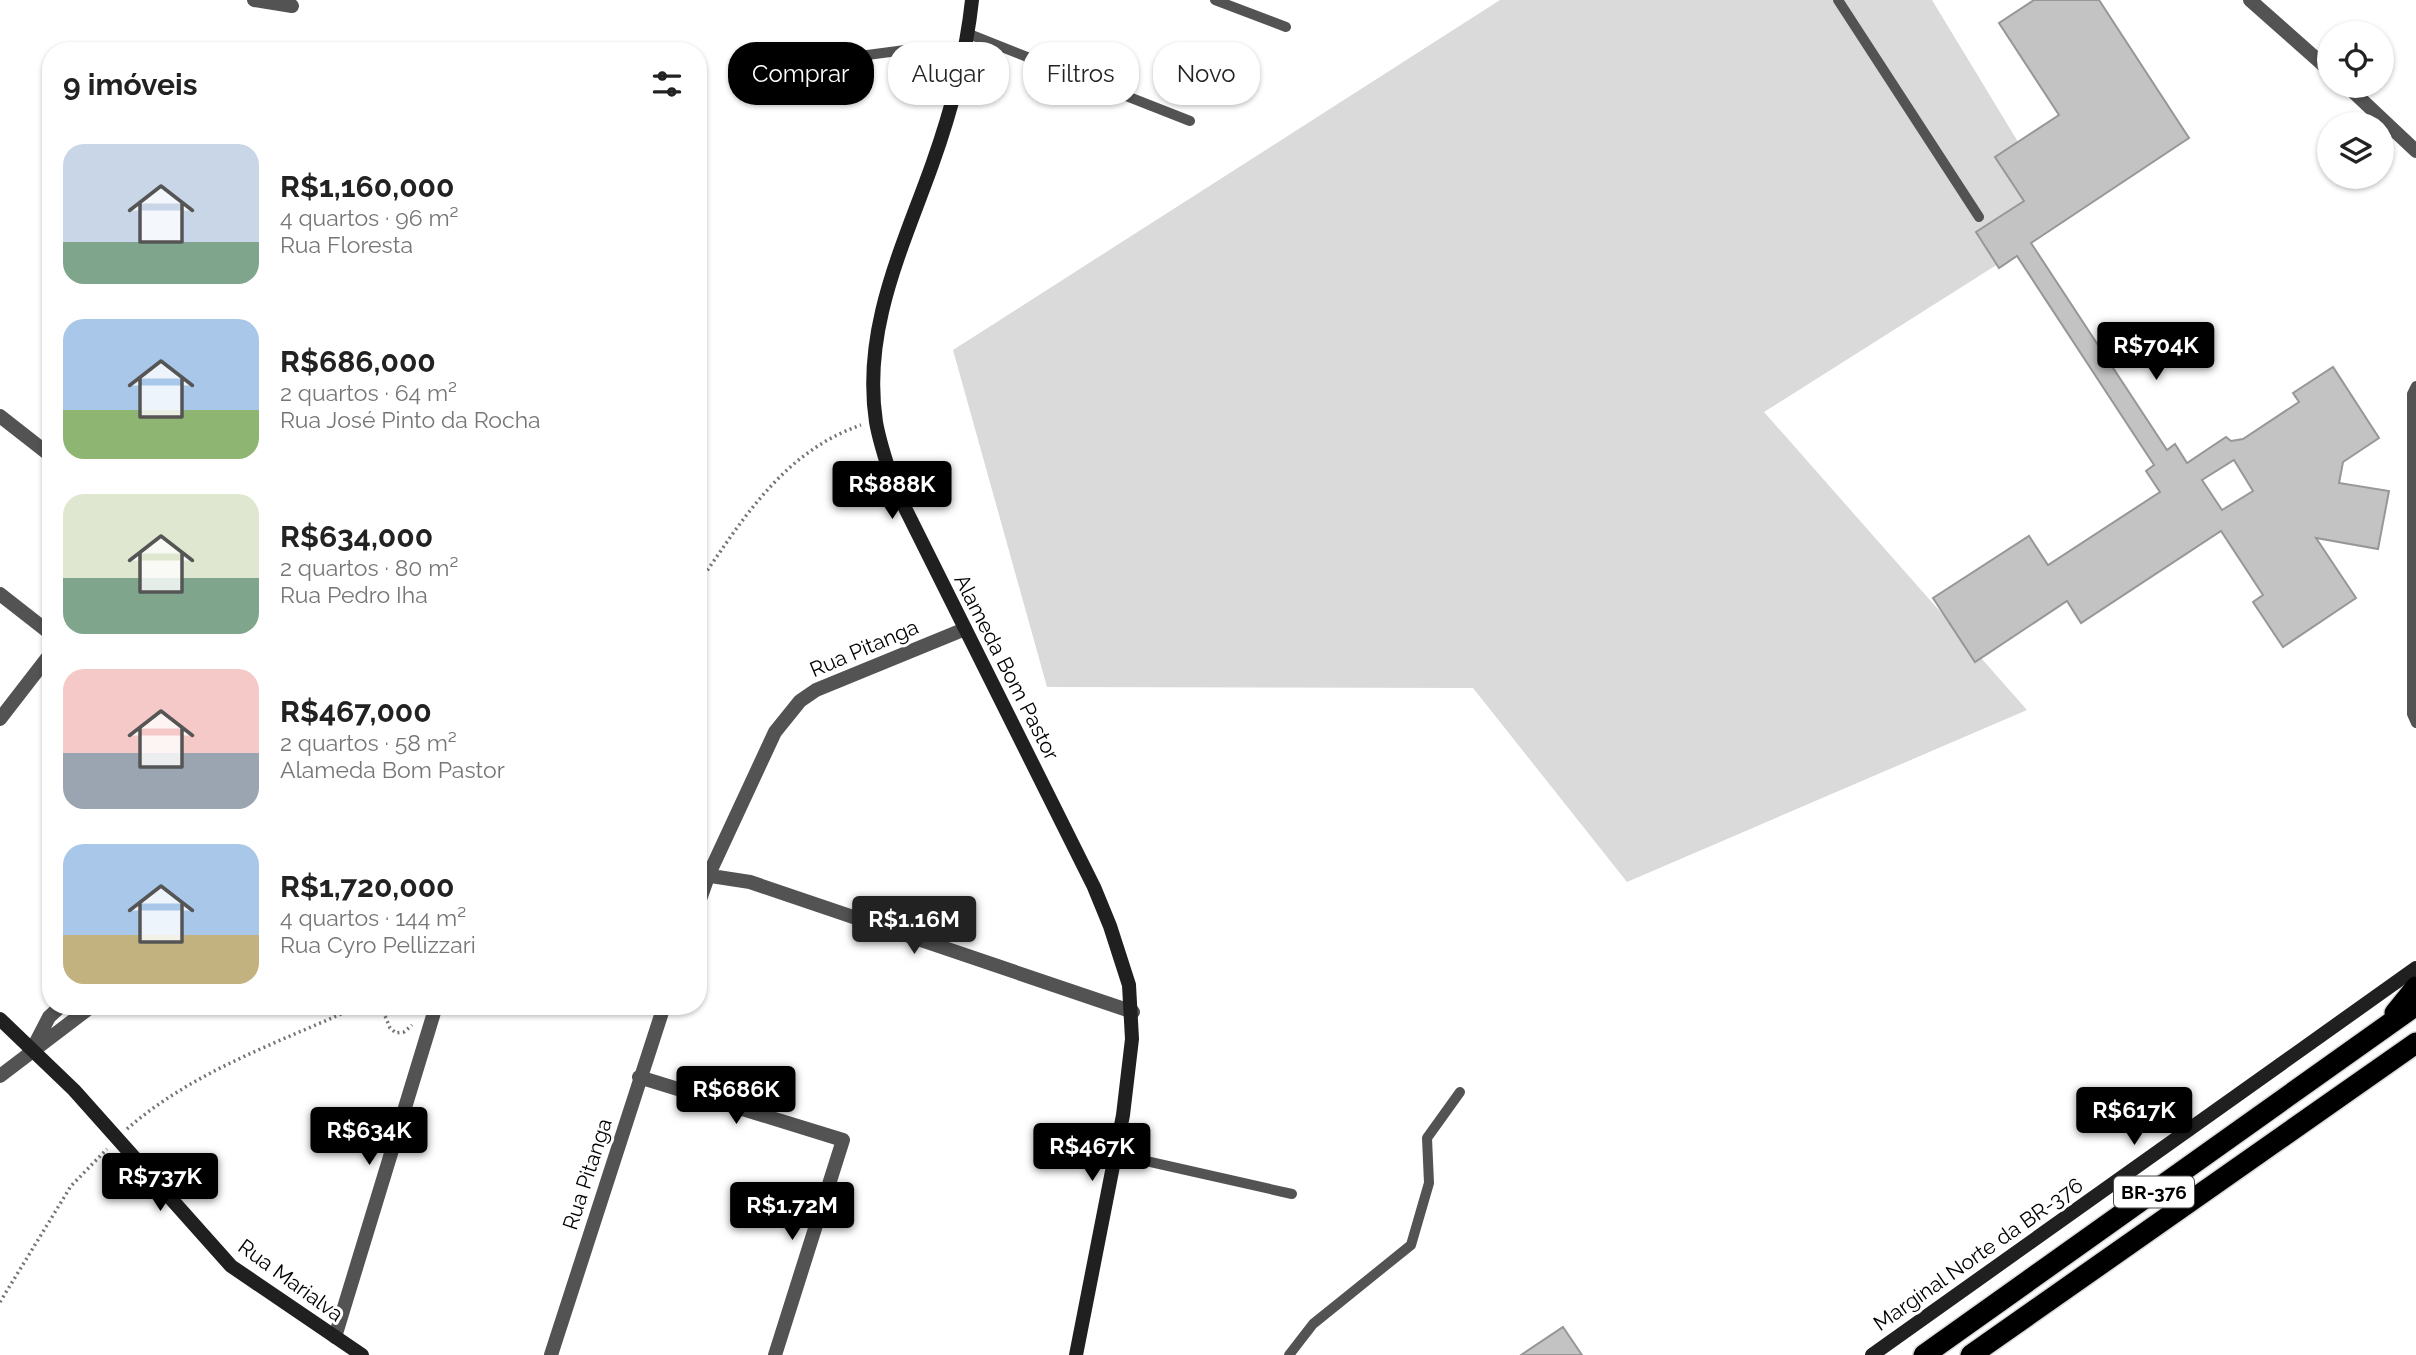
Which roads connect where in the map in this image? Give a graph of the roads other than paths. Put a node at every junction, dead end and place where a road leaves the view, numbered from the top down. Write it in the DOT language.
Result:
graph roads {
  1 [pos="254,0"];
  2 [pos="972,0"];
  3 [pos="1216,0"];
  4 [pos="1838,0"];
  5 [pos="2250,0"];
  6 [pos="292,6"];
  7 [pos="1286,27"];
  8 [pos="969,34"];
  9 [pos="967,42"];
  10 [pos="2317,59"];
  11 [pos="2360,98"];
  12 [pos="950,105"];
  13 [pos="1190,121"];
  14 [pos="2416,151"];
  15 [pos="1979,217"];
  16 [pos="2416,386"];
  17 [pos="0,416"];
  18 [pos="42,449"];
  19 [pos="0,594"];
  20 [pos="42,627"];
  21 [pos="965,629"];
  22 [pos="42,665"];
  23 [pos="0,719"];
  24 [pos="2416,723"];
  25 [pos="707,866"];
  26 [pos="707,875"];
  27 [pos="2416,968"];
  28 [pos="2416,987"];
  29 [pos="2416,1005"];
  30 [pos="1133,1012"];
  31 [pos="51,1015"];
  32 [pos="82,1015"];
  33 [pos="433,1015"];
  34 [pos="661,1015"];
  35 [pos="0,1019"];
  36 [pos="2383,1028"];
  37 [pos="2416,1043"];
  38 [pos="33,1048"];
  39 [pos="0,1076"];
  40 [pos="639,1077"];
  41 [pos="1460,1092"];
  42 [pos="1115,1154"];
  43 [pos="1292,1194"];
  44 [pos="335,1337"];
  45 [pos="362,1355"];
  46 [pos="551,1355"];
  47 [pos="775,1355"];
  48 [pos="1076,1355"];
  49 [pos="1289,1355"];
  50 [pos="1872,1355"];
  51 [pos="1924,1355"];
  52 [pos="1971,1355"];
  1 -- 6 [label="street"];
  2 -- 8 [label="main road, Alameda Bom Pastor"];
  3 -- 7 [label="lane"];
  4 -- 15 [label="lane"];
  5 -- 10 [label="street"];
  8 -- 9 [label="main road, Alameda Bom Pastor"];
  8 -- 13 [label="lane"];
  11 -- 14 [label="street"];
  12 -- 21 [label="main road, Alameda Bom Pastor"];
  16 -- 24 [label="lane"];
  17 -- 18 [label="street"];
  19 -- 20 [label="street"];
  21 -- 25 [label="street, Rua Pitanga"];
  21 -- 30 [label="main road, Alameda Bom Pastor"];
  22 -- 23 [label="street"];
  26 -- 30 [label="street"];
  27 -- 50 [label="main road, Marginal Norte da BR-376 / BR-376"];
  28 -- 36 [label="highway"];
  29 -- 36 [label="highway, BR-376"];
  30 -- 42 [label="main road, Alameda Bom Pastor"];
  31 -- 38 [label="street"];
  32 -- 38 [label="street"];
  33 -- 44 [label="street"];
  34 -- 40 [label="street, Rua Pitanga"];
  35 -- 38 [label="main road, Rua Marialva"];
  36 -- 51 [label="highway, BR-376"];
  37 -- 52 [label="highway, BR-376"];
  38 -- 39 [label="street"];
  38 -- 44 [label="main road, Rua Marialva"];
  40 -- 46 [label="street, Rua Pitanga"];
  40 -- 47 [label="street"];
  41 -- 49 [label="lane"];
  42 -- 43 [label="lane"];
  42 -- 48 [label="main road, Alameda Bom Pastor"];
  44 -- 45 [label="main road, Rua Marialva"];
}
